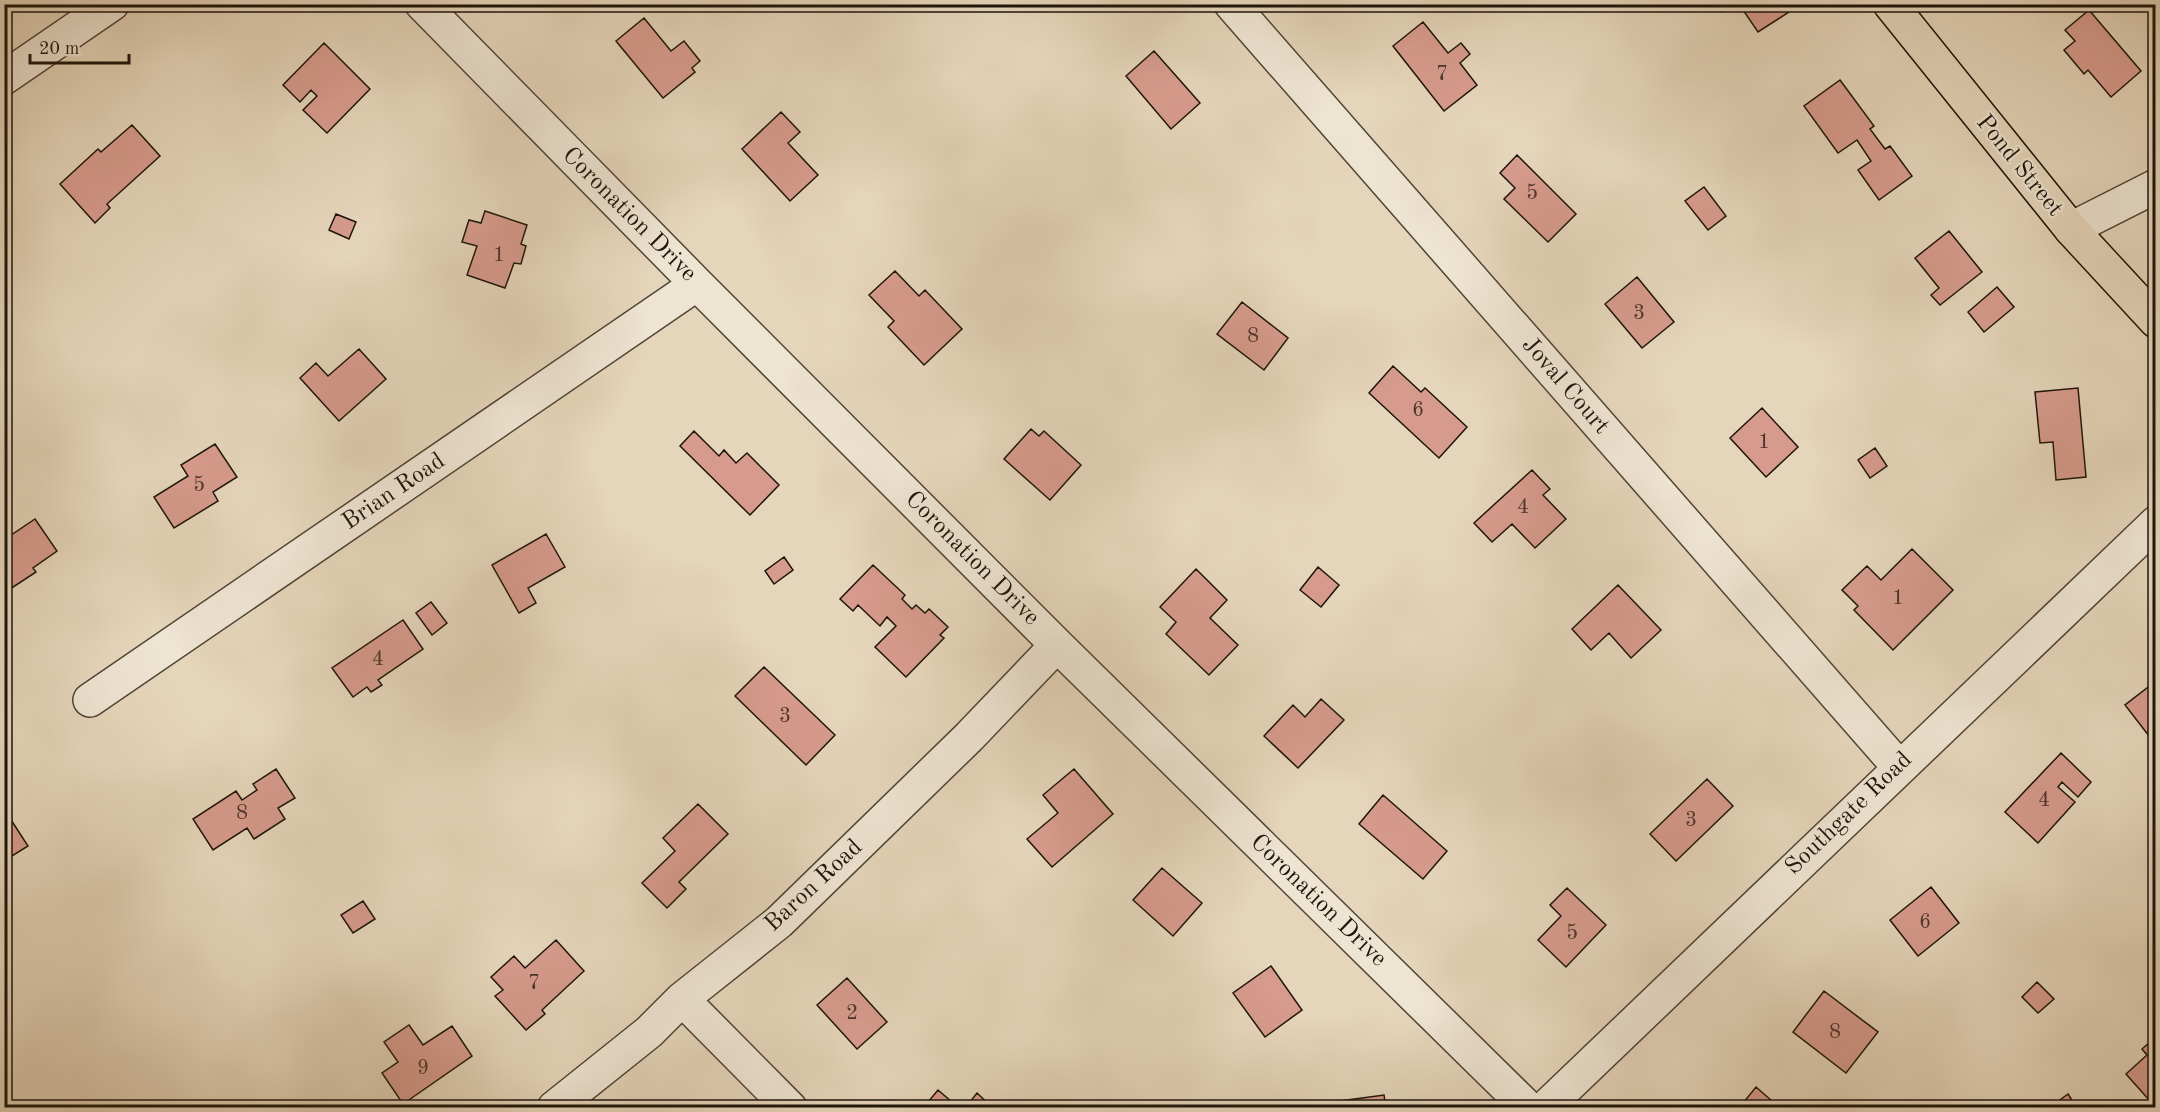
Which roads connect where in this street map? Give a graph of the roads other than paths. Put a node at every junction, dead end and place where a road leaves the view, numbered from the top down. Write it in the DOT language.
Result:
graph roads {
  1 [pos="112,4"];
  2 [pos="422,4"];
  3 [pos="1232,4"];
  4 [pos="1890,4"];
  5 [pos="4,78"];
  6 [pos="2156,186"];
  7 [pos="2070,229"];
  8 [pos="697,284"];
  9 [pos="2156,321"];
  10 [pos="2156,523"];
  11 [pos="1058,645"];
  12 [pos="90,700"];
  13 [pos="1899,767"];
  14 [pos="682,999"];
  15 [pos="554,1107"];
  16 [pos="790,1107"];
  17 [pos="1528,1107"];
  18 [pos="1545,1107"];
  1 -- 5 [label="street"];
  2 -- 8 [label="street, Coronation Drive"];
  3 -- 13 [label="street, Joval Court"];
  4 -- 7 [label="main road, Pond Street"];
  6 -- 7 [label="street"];
  7 -- 9 [label="main road, Pond Street"];
  8 -- 11 [label="street, Coronation Drive"];
  8 -- 12 [label="street, Brian Road"];
  10 -- 13 [label="street, Southgate Road"];
  11 -- 14 [label="street, Baron Road"];
  11 -- 17 [label="street, Coronation Drive"];
  13 -- 18 [label="street, Southgate Road"];
  14 -- 15 [label="street, Baron Road"];
  14 -- 16 [label="street"];
}
